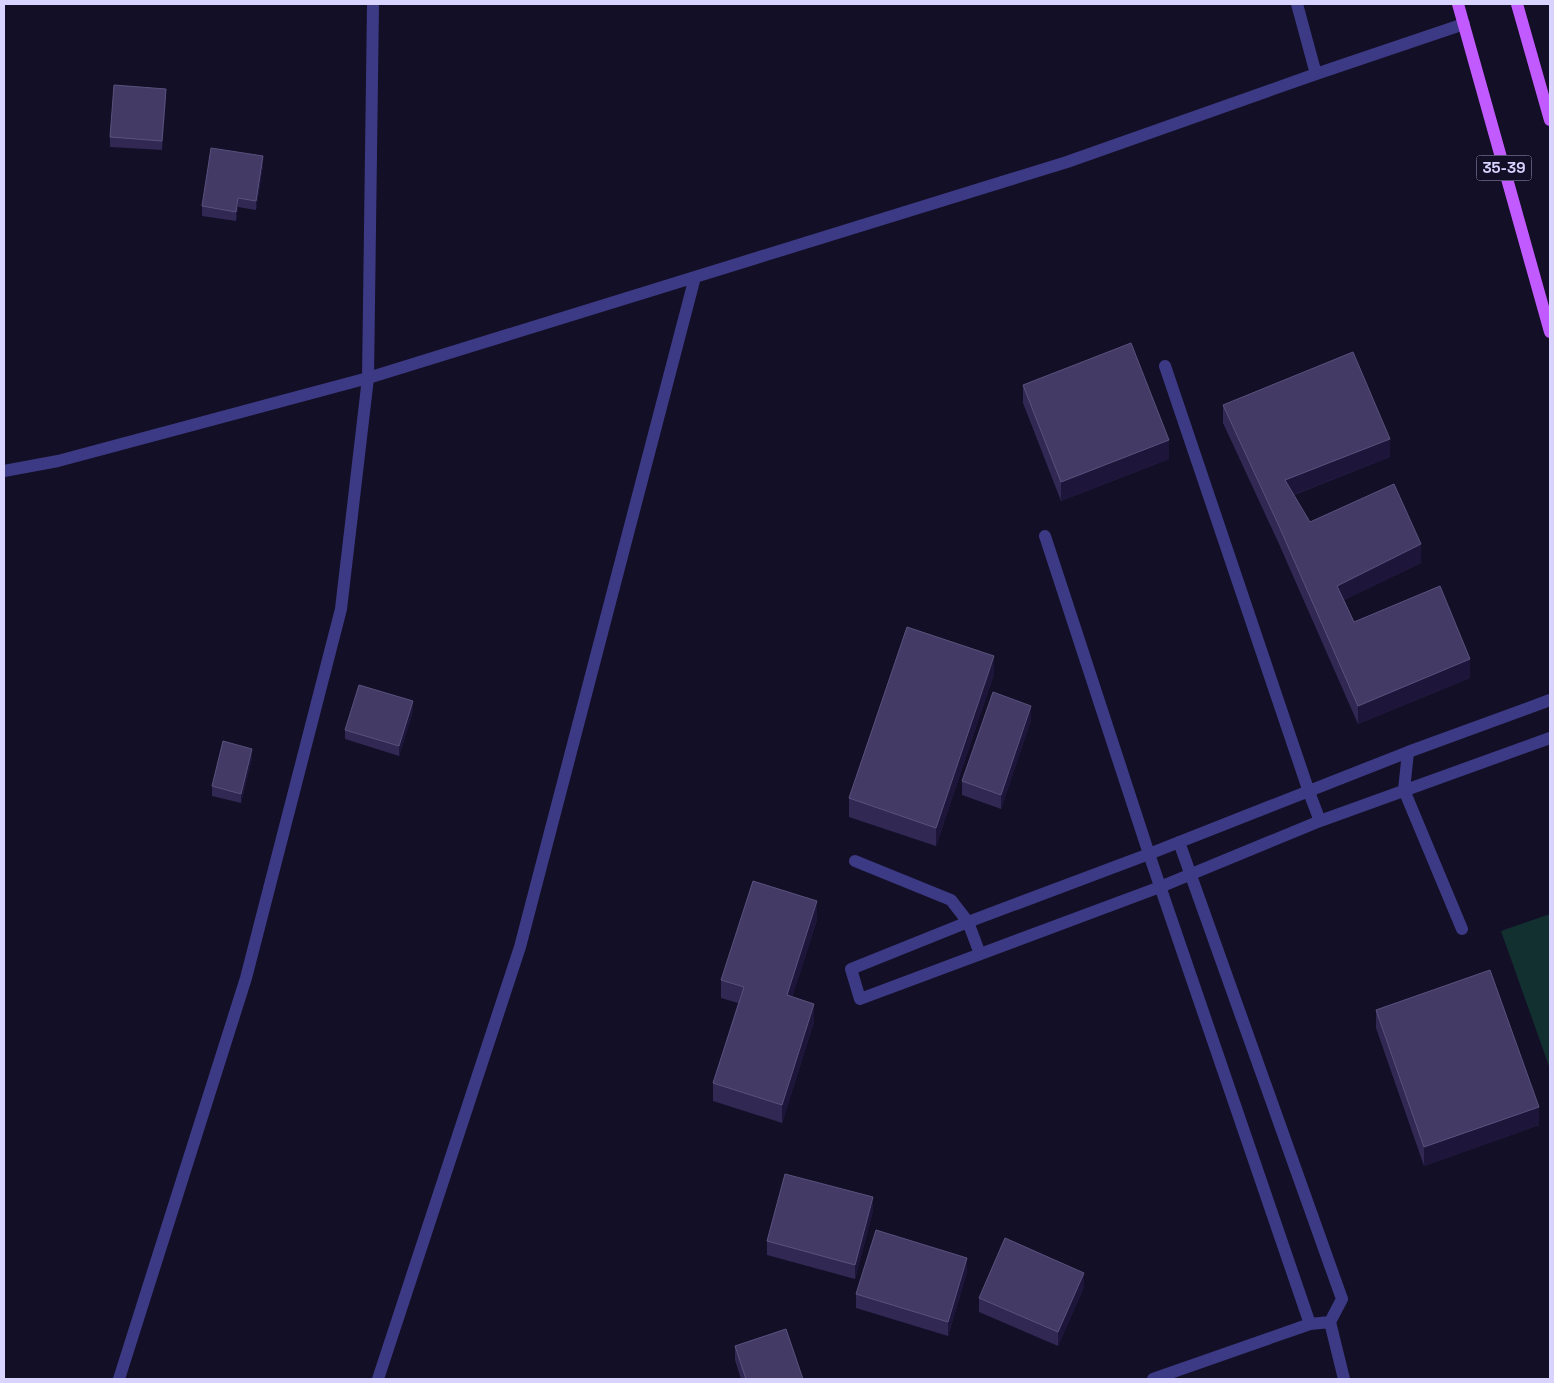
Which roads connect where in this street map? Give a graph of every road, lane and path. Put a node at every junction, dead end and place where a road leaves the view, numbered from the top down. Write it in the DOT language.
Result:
graph roads {
  1 [pos="373,4"];
  2 [pos="1298,4"];
  3 [pos="1458,4"];
  4 [pos="1518,4"];
  5 [pos="1464,24"];
  6 [pos="1316,74"];
  7 [pos="1550,120"];
  8 [pos="695,277"];
  9 [pos="1550,332"];
  10 [pos="1165,366"];
  11 [pos="368,378"];
  12 [pos="4,472"];
  13 [pos="1045,536"];
  14 [pos="1550,700"];
  15 [pos="1550,738"];
  16 [pos="1408,752"];
  17 [pos="1404,790"];
  18 [pos="1309,792"];
  19 [pos="1320,821"];
  20 [pos="1179,842"];
  21 [pos="1149,854"];
  22 [pos="856,861"];
  23 [pos="1192,874"];
  24 [pos="1160,887"];
  25 [pos="968,922"];
  26 [pos="1462,929"];
  27 [pos="980,954"];
  28 [pos="1330,1322"];
  29 [pos="1310,1324"];
  30 [pos="119,1379"];
  31 [pos="378,1379"];
  32 [pos="1153,1379"];
  33 [pos="1344,1379"];
  1 -- 11 [label="street"];
  2 -- 6 [label="street"];
  3 -- 5 [label="main road, 35-39"];
  4 -- 7 [label="main road"];
  5 -- 6 [label="street"];
  5 -- 9 [label="main road, 35-39"];
  6 -- 8 [label="street"];
  8 -- 11 [label="street"];
  8 -- 31 [label="street"];
  10 -- 18 [label="street"];
  11 -- 12 [label="street"];
  11 -- 30 [label="street"];
  13 -- 21 [label="street"];
  14 -- 16 [label="street"];
  15 -- 17 [label="street"];
  16 -- 17 [label="street"];
  16 -- 18 [label="street"];
  17 -- 19 [label="street"];
  17 -- 26 [label="street"];
  18 -- 19 [label="street"];
  18 -- 20 [label="street"];
  19 -- 23 [label="street"];
  20 -- 21 [label="street"];
  20 -- 23 [label="street"];
  21 -- 24 [label="street"];
  21 -- 25 [label="street"];
  22 -- 25 [label="street"];
  23 -- 24 [label="street"];
  23 -- 28 [label="street"];
  24 -- 27 [label="street"];
  24 -- 29 [label="street"];
  25 -- 27 [label="street"];
  25 -- 27 [label="street"];
  28 -- 29 [label="street"];
  28 -- 33 [label="street"];
  29 -- 32 [label="street"];
}
